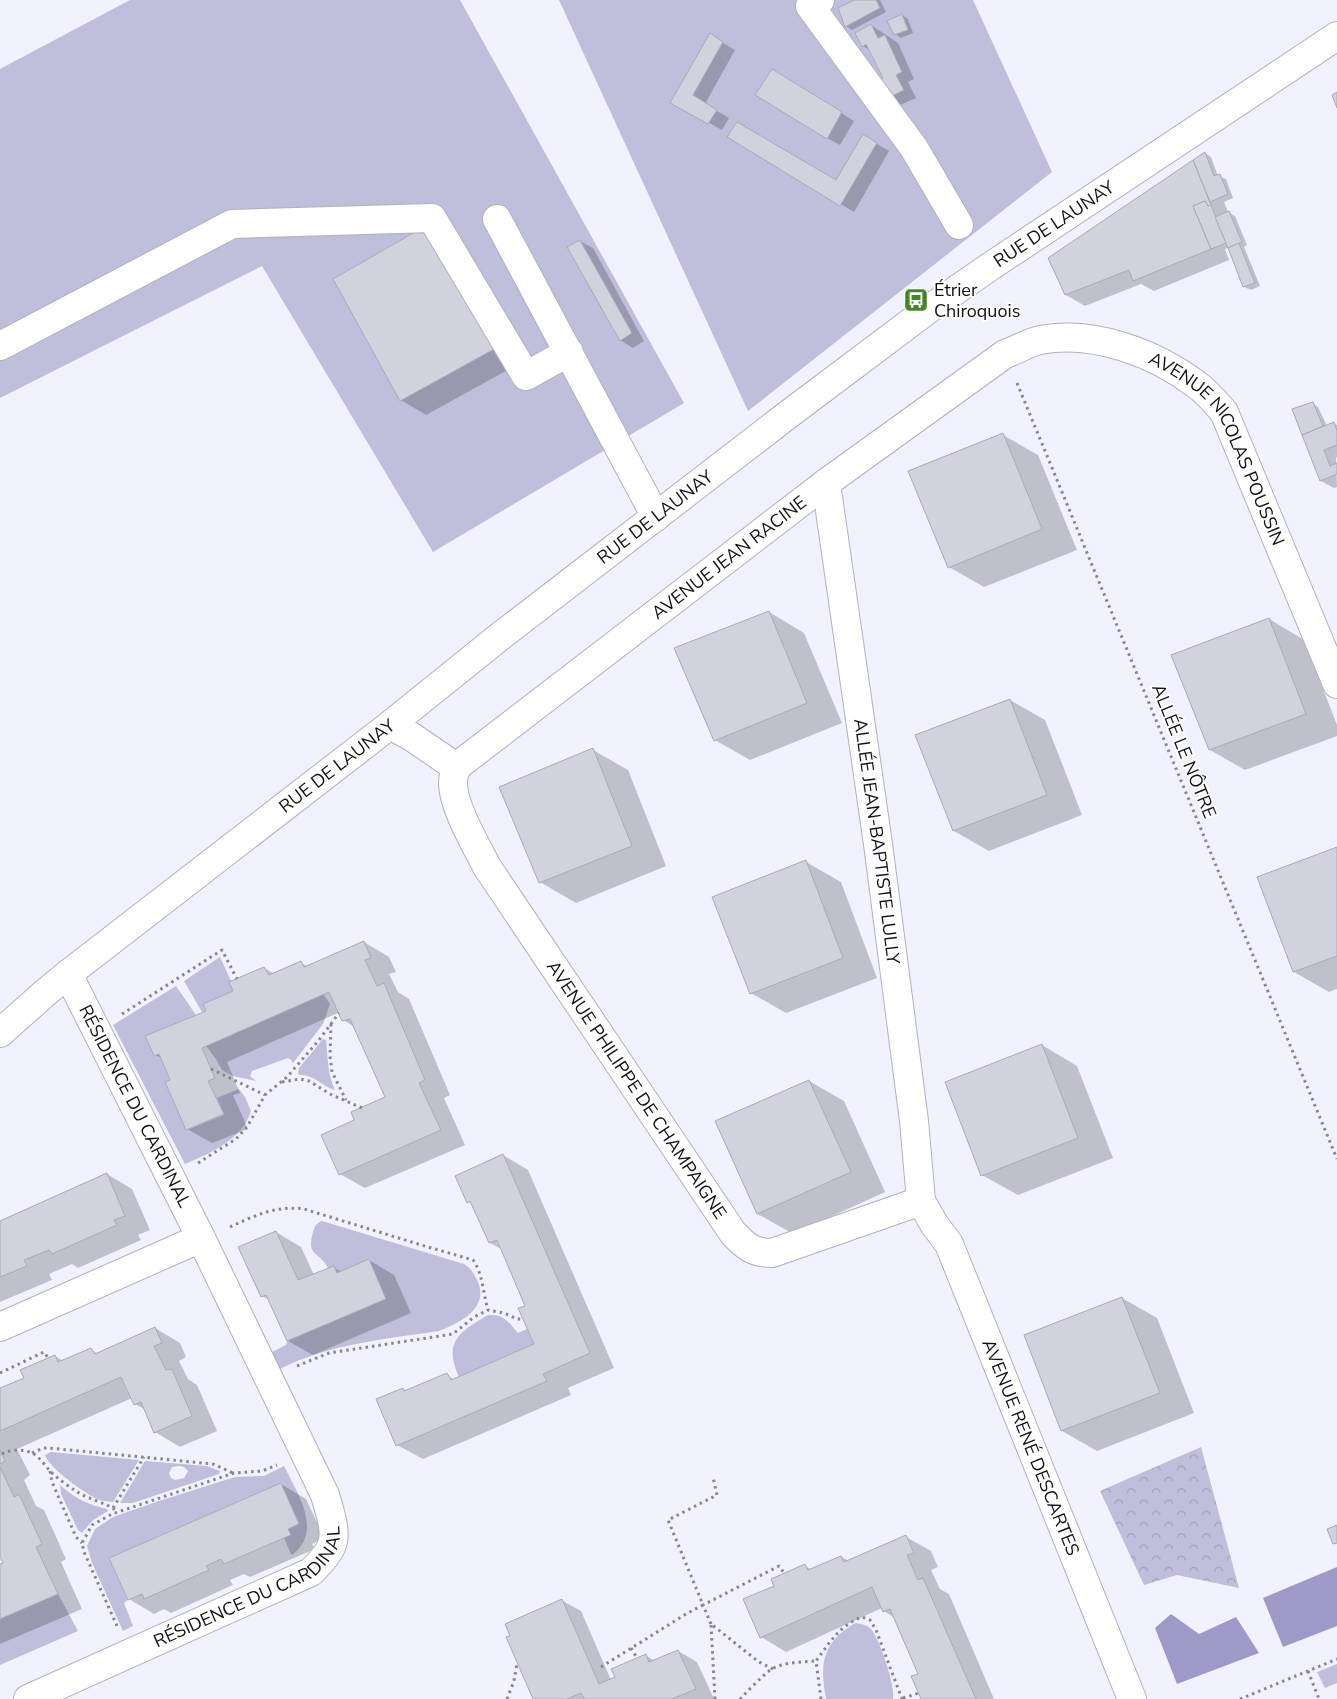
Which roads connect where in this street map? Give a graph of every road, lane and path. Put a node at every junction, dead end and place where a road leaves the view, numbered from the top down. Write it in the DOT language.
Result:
graph roads {
  1 [pos="820,0"];
  2 [pos="1337,36"];
  3 [pos="497,219"];
  4 [pos="959,225"];
  5 [pos="0,346"];
  6 [pos="569,352"];
  7 [pos="1005,354"];
  8 [pos="826,483"];
  9 [pos="656,517"];
  10 [pos="1337,684"];
  11 [pos="390,725"];
  12 [pos="456,767"];
  13 [pos="68,974"];
  14 [pos="237,979"];
  15 [pos="339,1013"];
  16 [pos="331,1023"];
  17 [pos="97,1030"];
  18 [pos="0,1033"];
  19 [pos="212,1069"];
  20 [pos="281,1082"];
  21 [pos="265,1095"];
  22 [pos="347,1100"];
  23 [pos="362,1108"];
  24 [pos="1337,1159"];
  25 [pos="172,1179"];
  26 [pos="921,1201"];
  27 [pos="201,1238"];
  28 [pos="488,1310"];
  29 [pos="523,1319"];
  30 [pos="0,1327"];
  31 [pos="48,1358"];
  32 [pos="0,1373"];
  33 [pos="269,1379"];
  34 [pos="32,1453"];
  35 [pos="305,1453"];
  36 [pos="2,1454"];
  37 [pos="144,1457"];
  38 [pos="50,1470"];
  39 [pos="234,1473"];
  40 [pos="713,1477"];
  41 [pos="113,1508"];
  42 [pos="118,1512"];
  43 [pos="82,1543"];
  44 [pos="784,1573"];
  45 [pos="703,1605"];
  46 [pos="711,1624"];
  47 [pos="631,1648"];
  48 [pos="130,1653"];
  49 [pos="637,1658"];
  50 [pos="1337,1659"];
  51 [pos="816,1661"];
  52 [pos="517,1663"];
  53 [pos="601,1667"];
  54 [pos="773,1669"];
  55 [pos="1308,1671"];
  56 [pos="918,1693"];
  57 [pos="28,1699"];
  58 [pos="507,1699"];
  59 [pos="715,1699"];
  60 [pos="740,1699"];
  61 [pos="821,1699"];
  62 [pos="903,1699"];
  63 [pos="1132,1699"];
  64 [pos="1240,1699"];
  65 [pos="1319,1699"];
  1 -- 4 [label="street"];
  2 -- 9 [label="street, RUE DE LAUNAY"];
  3 -- 6 [label="street"];
  5 -- 6 [label="street"];
  6 -- 9 [label="street"];
  7 -- 8 [label="street, AVENUE JEAN RACINE"];
  7 -- 10 [label="street, AVENUE NICOLAS POUSSIN"];
  7 -- 24 [label="path, ALLÉE LE NÔTRE"];
  8 -- 12 [label="street, AVENUE JEAN RACINE"];
  8 -- 26 [label="street, ALLÉE JEAN-BAPTISTE LULLY"];
  9 -- 11 [label="street, RUE DE LAUNAY"];
  11 -- 12 [label="street"];
  11 -- 13 [label="street, RUE DE LAUNAY"];
  12 -- 26 [label="street, AVENUE PHILIPPE DE CHAMPAIGNE"];
  13 -- 17 [label="street, RÉSIDENCE DU CARDINAL"];
  13 -- 18 [label="street, RUE DE LAUNAY"];
  14 -- 17 [label="path"];
  15 -- 16 [label="path"];
  16 -- 20 [label="path"];
  16 -- 22 [label="path"];
  17 -- 25 [label="street, RÉSIDENCE DU CARDINAL"];
  19 -- 21 [label="path"];
  20 -- 21 [label="path"];
  20 -- 22 [label="path"];
  21 -- 25 [label="path"];
  22 -- 23 [label="path"];
  25 -- 27 [label="street, RÉSIDENCE DU CARDINAL"];
  26 -- 63 [label="street, AVENUE RENÉ DESCARTES"];
  27 -- 28 [label="path"];
  27 -- 30 [label="street"];
  27 -- 33 [label="street, RÉSIDENCE DU CARDINAL"];
  28 -- 29 [label="path"];
  28 -- 33 [label="path"];
  31 -- 32 [label="path"];
  33 -- 35 [label="street, RÉSIDENCE DU CARDINAL"];
  34 -- 36 [label="path"];
  34 -- 37 [label="path"];
  34 -- 38 [label="path"];
  35 -- 39 [label="path"];
  35 -- 48 [label="street, RÉSIDENCE DU CARDINAL"];
  37 -- 39 [label="path"];
  37 -- 41 [label="path"];
  38 -- 41 [label="path"];
  38 -- 43 [label="path"];
  39 -- 42 [label="path"];
  40 -- 45 [label="path"];
  41 -- 42 [label="path"];
  42 -- 43 [label="path"];
  43 -- 48 [label="path"];
  44 -- 45 [label="path"];
  45 -- 46 [label="path"];
  45 -- 47 [label="path"];
  46 -- 54 [label="path"];
  46 -- 59 [label="path"];
  47 -- 49 [label="path"];
  47 -- 53 [label="path"];
  48 -- 57 [label="street, RÉSIDENCE DU CARDINAL"];
  50 -- 55 [label="path"];
  51 -- 54 [label="path"];
  51 -- 61 [label="path"];
  51 -- 62 [label="path"];
  52 -- 58 [label="path"];
  54 -- 60 [label="path"];
  55 -- 64 [label="path"];
  55 -- 65 [label="path"];
  56 -- 62 [label="path"];
}
